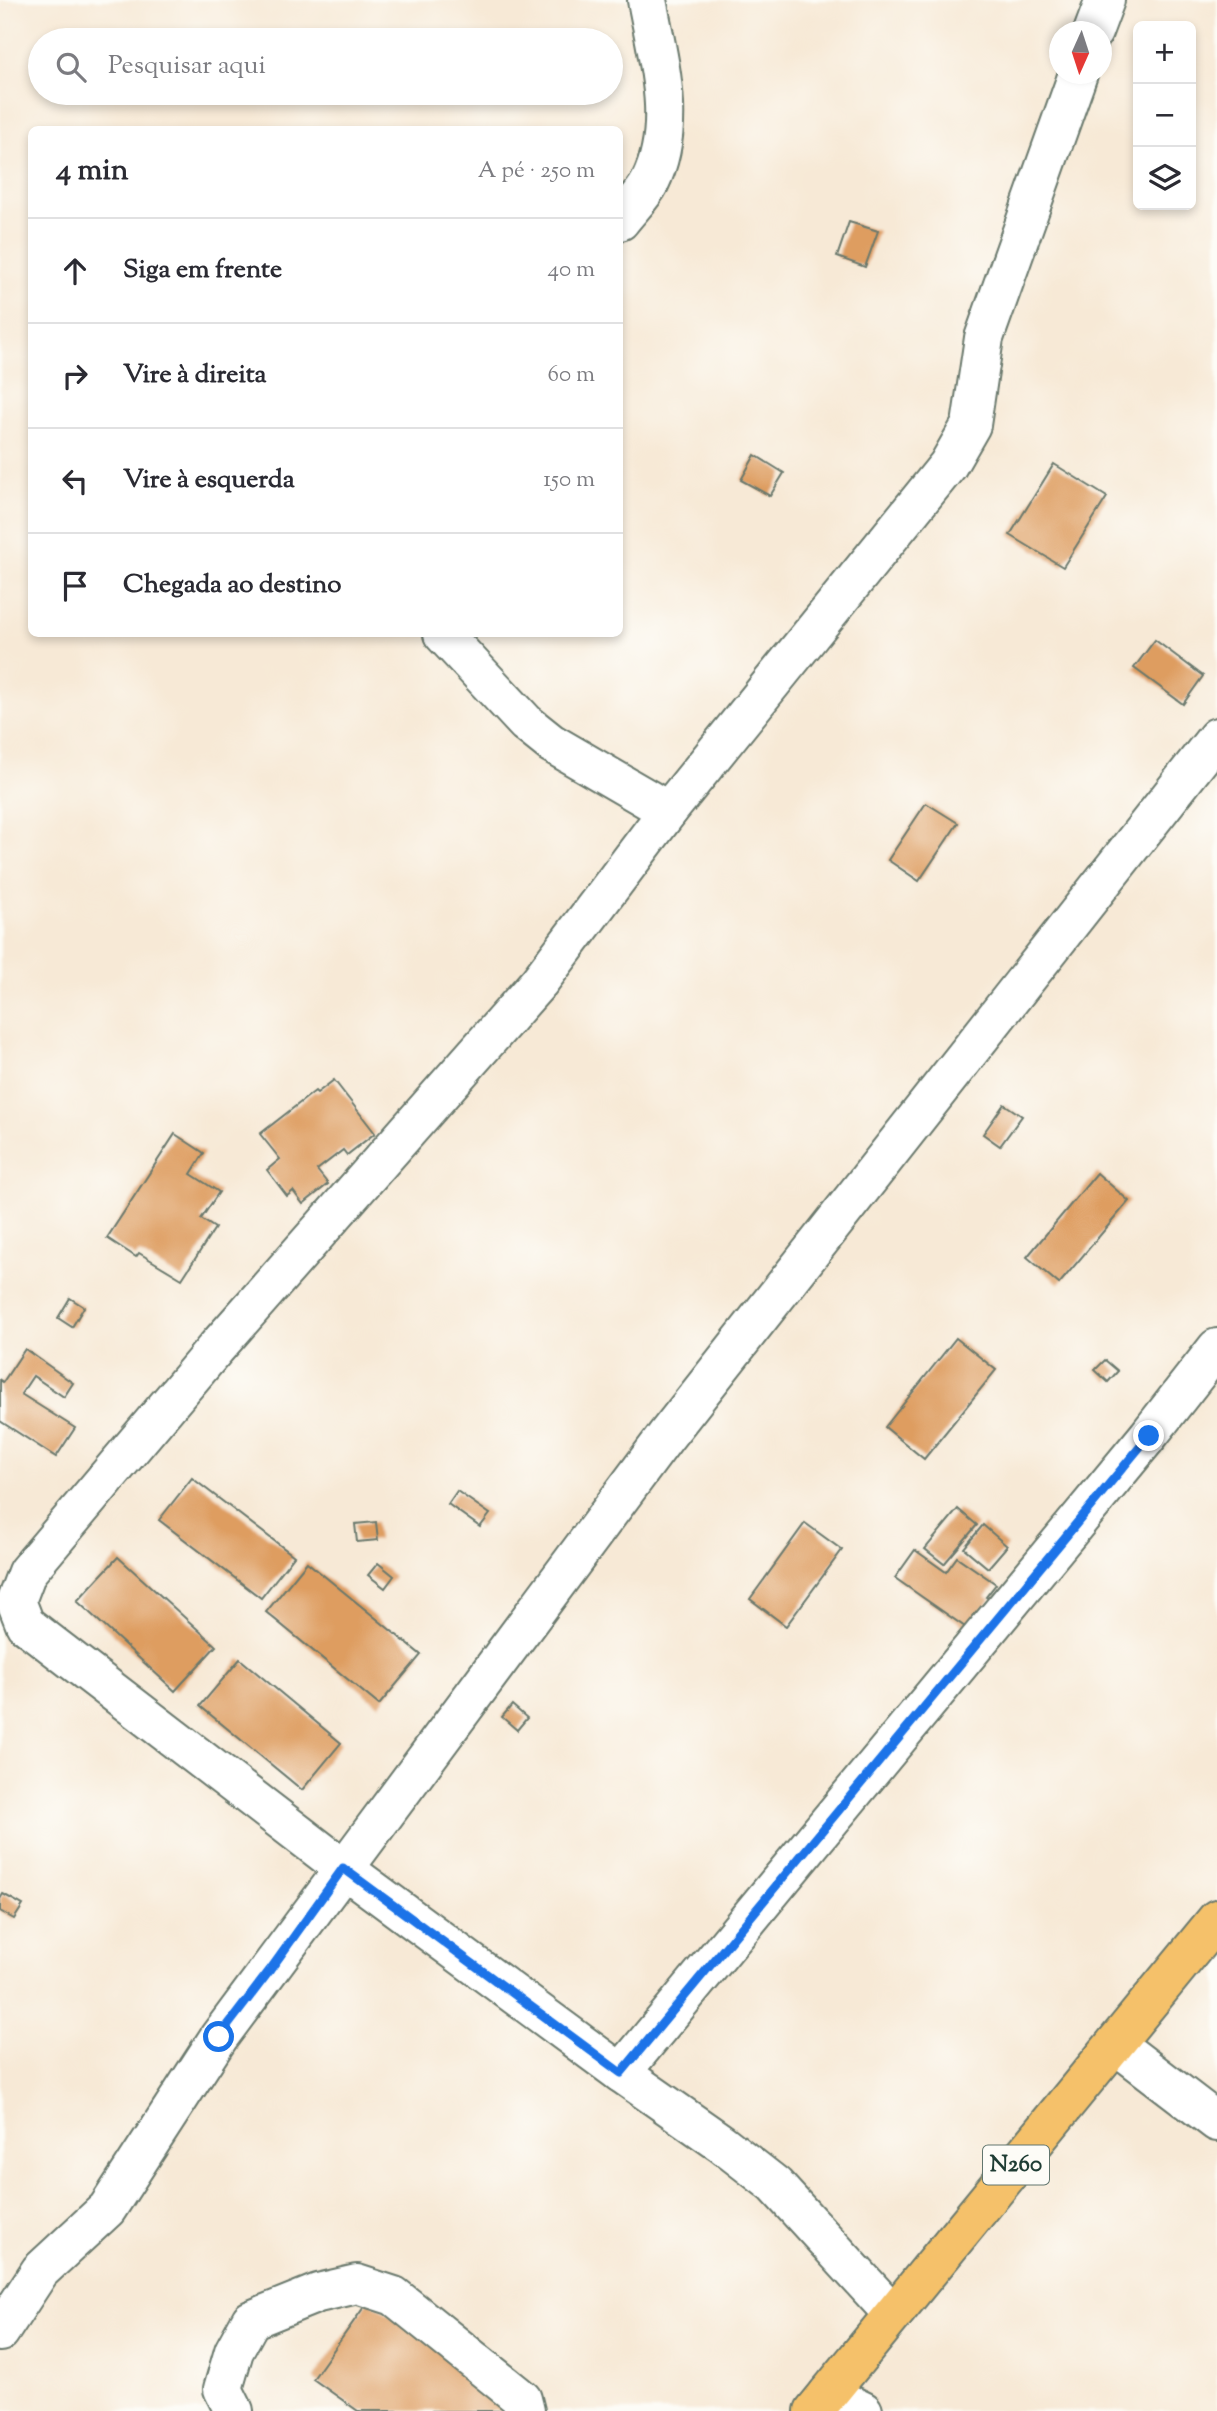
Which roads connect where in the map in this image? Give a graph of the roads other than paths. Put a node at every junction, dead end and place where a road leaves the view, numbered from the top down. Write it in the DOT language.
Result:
graph roads {
  1 [pos="647,0"];
  2 [pos="1105,0"];
  3 [pos="1098,21"];
  4 [pos="1074,84"];
  5 [pos="623,217"];
  6 [pos="446,637"];
  7 [pos="1217,737"];
  8 [pos="668,811"];
  9 [pos="1217,1348"];
  10 [pos="343,1868"];
  11 [pos="1217,1919"];
  12 [pos="1115,2044"];
  13 [pos="621,2073"];
  14 [pos="1217,2122"];
  15 [pos="893,2314"];
  16 [pos="0,2332"];
  17 [pos="821,2402"];
  18 [pos="234,2411"];
  19 [pos="525,2411"];
  20 [pos="863,2411"];
  1 -- 5 [label="street"];
  2 -- 3 [label="street"];
  4 -- 8 [label="street"];
  6 -- 8 [label="street"];
  7 -- 10 [label="street"];
  8 -- 10 [label="street"];
  9 -- 13 [label="street"];
  10 -- 13 [label="street"];
  10 -- 16 [label="street"];
  11 -- 12 [label="main road, N260"];
  12 -- 14 [label="street"];
  12 -- 15 [label="main road, N260"];
  13 -- 15 [label="street"];
  15 -- 17 [label="main road, N260"];
  17 -- 20 [label="street"];
  18 -- 19 [label="street"];
}
